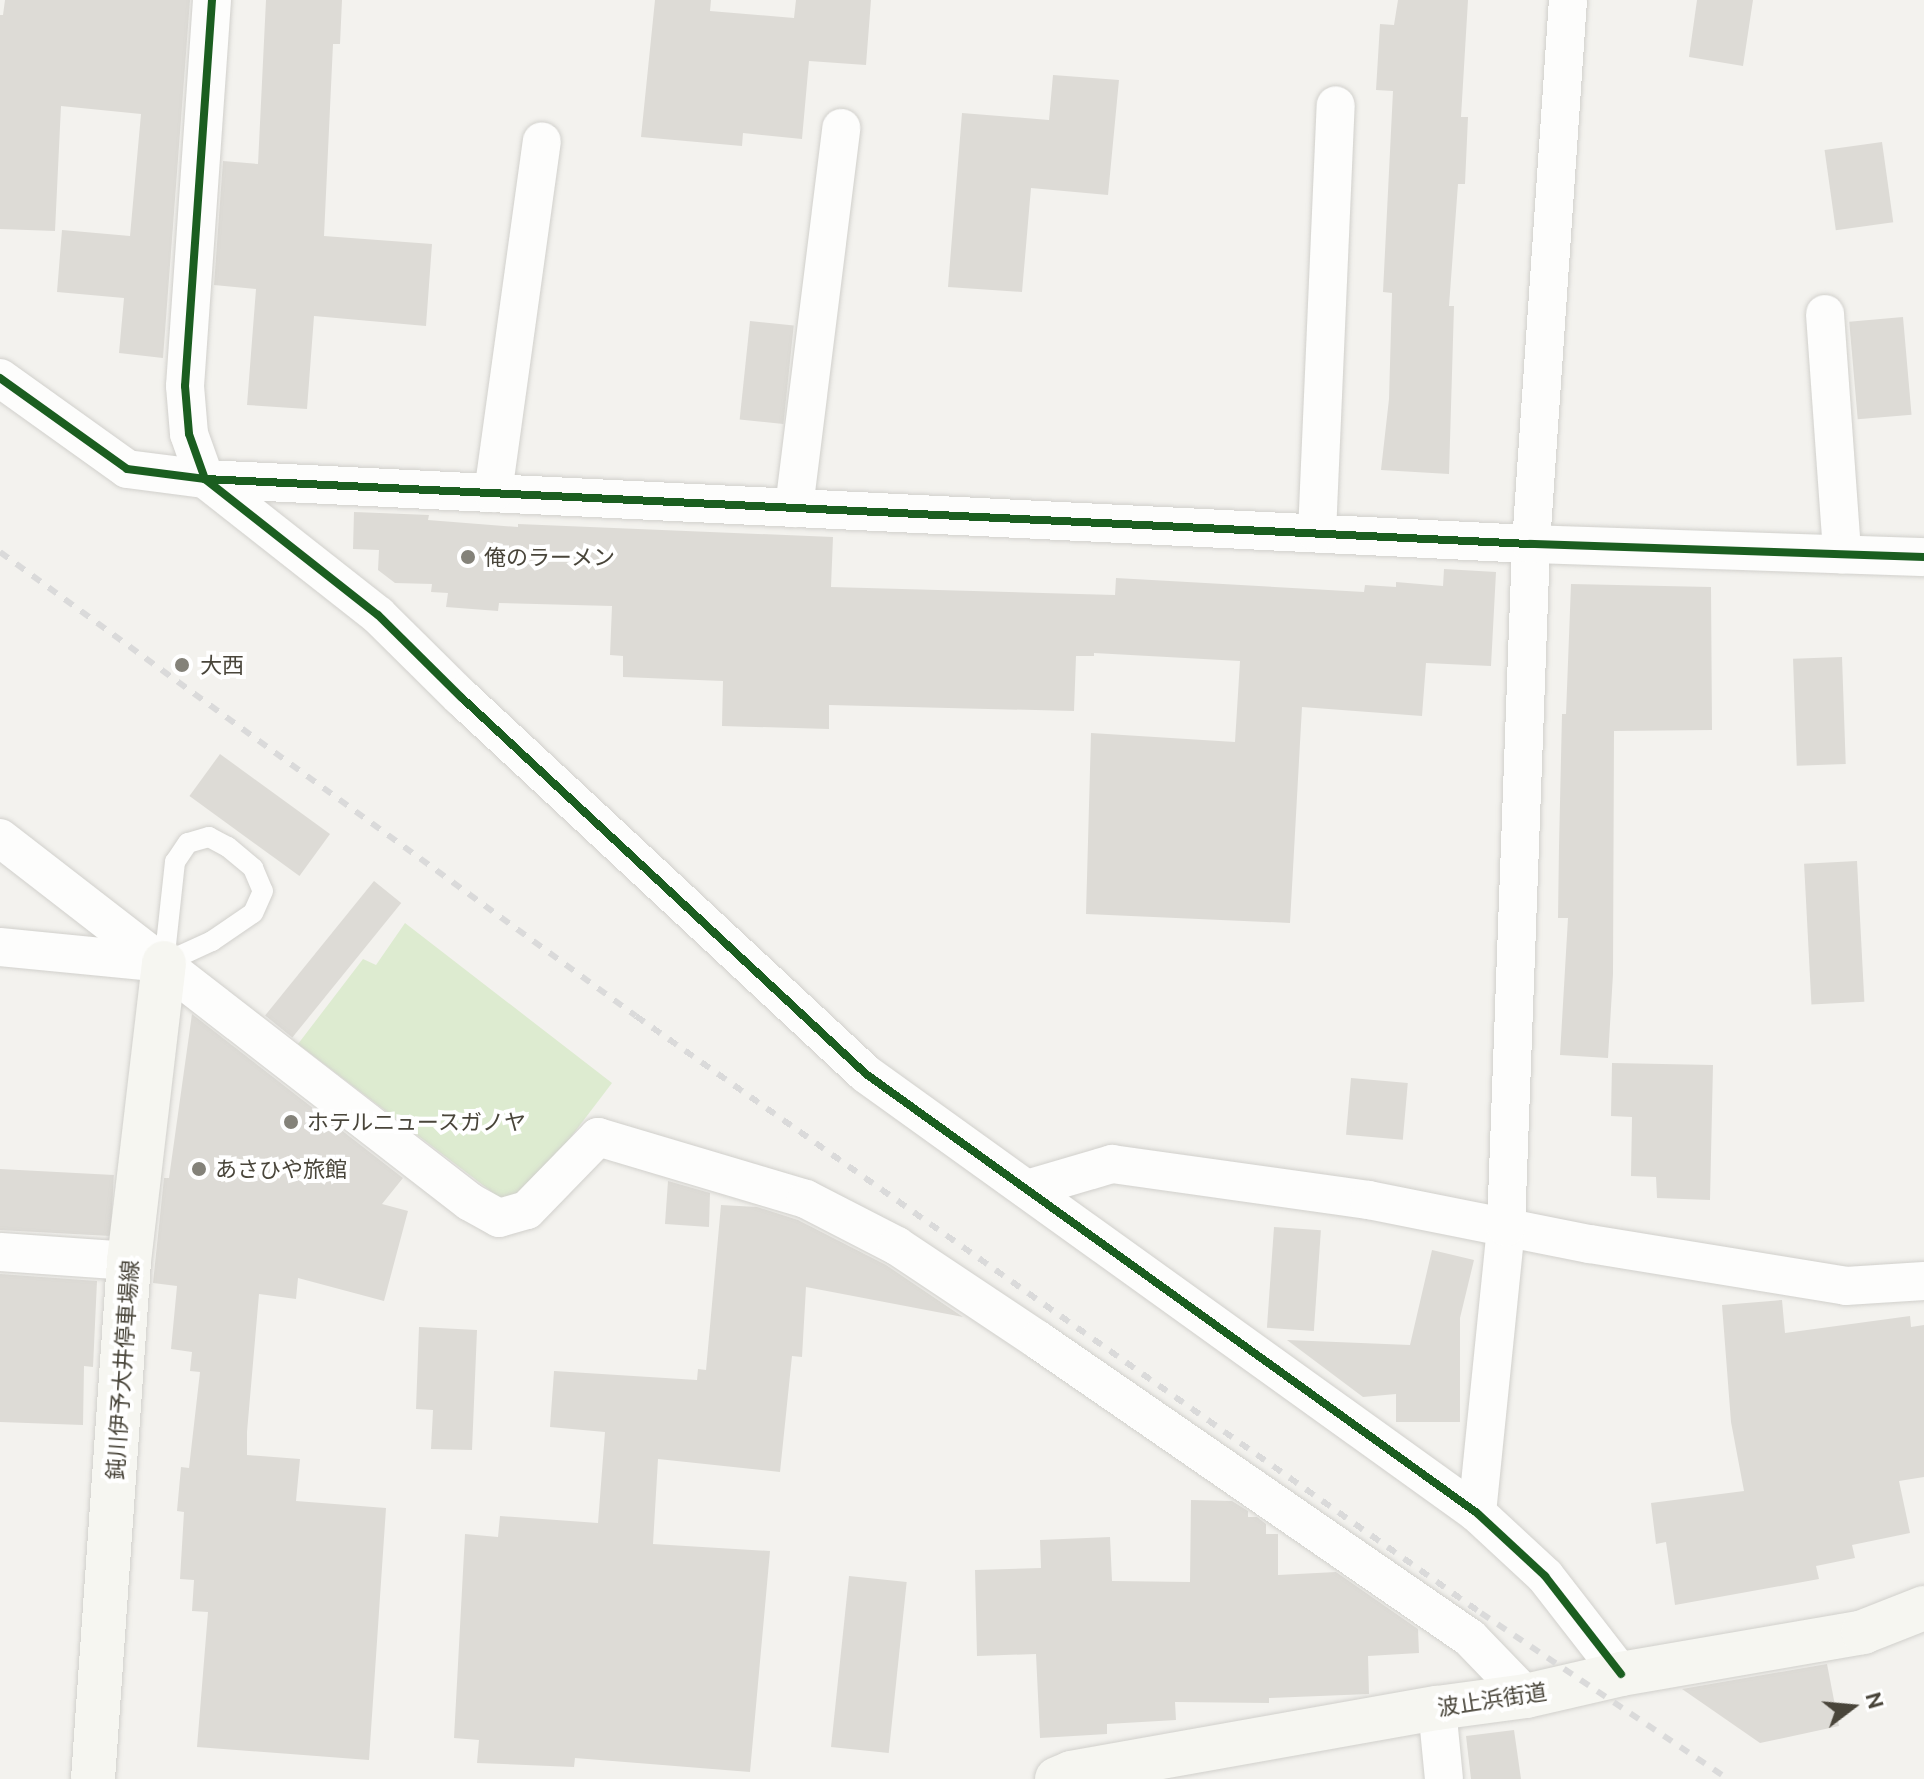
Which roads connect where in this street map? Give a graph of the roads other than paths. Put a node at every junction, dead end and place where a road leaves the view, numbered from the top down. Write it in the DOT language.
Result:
graph roads {
  1 [pos="212,0"];
  2 [pos="1568,0"];
  3 [pos="1336,105"];
  4 [pos="841,128"];
  5 [pos="542,141"];
  6 [pos="1825,314"];
  7 [pos="0,378"];
  8 [pos="205,479"];
  9 [pos="493,493"];
  10 [pos="794,508"];
  11 [pos="1317,533"];
  12 [pos="1531,544"];
  13 [pos="1842,554"];
  14 [pos="1924,557"];
  15 [pos="0,838"];
  16 [pos="0,947"];
  17 [pos="164,963"];
  18 [pos="1027,1189"];
  19 [pos="1506,1227"];
  20 [pos="0,1252"];
  21 [pos="129,1261"];
  22 [pos="1924,1281"];
  23 [pos="1477,1513"];
  24 [pos="1924,1608"];
  25 [pos="1621,1674"];
  26 [pos="1526,1696"];
  27 [pos="1437,1708"];
  28 [pos="93,1779"];
  29 [pos="1057,1779"];
  30 [pos="1444,1779"];
  1 -- 8 [label="street"];
  2 -- 12 [label="street"];
  3 -- 11 [label="street"];
  4 -- 10 [label="street"];
  5 -- 9 [label="street"];
  6 -- 13 [label="street"];
  7 -- 8 [label="street"];
  8 -- 9 [label="street"];
  8 -- 18 [label="street"];
  9 -- 10 [label="street"];
  10 -- 11 [label="street"];
  11 -- 12 [label="street"];
  12 -- 13 [label="street"];
  12 -- 19 [label="street"];
  13 -- 14 [label="street"];
  15 -- 17 [label="street"];
  16 -- 17 [label="street"];
  17 -- 17 [label="lane"];
  17 -- 21 [label="street, 鈍川伊予大井停車場線"];
  17 -- 26 [label="street"];
  18 -- 19 [label="street"];
  18 -- 23 [label="street"];
  19 -- 22 [label="street"];
  19 -- 23 [label="street"];
  20 -- 21 [label="street"];
  21 -- 28 [label="street, 鈍川伊予大井停車場線"];
  23 -- 25 [label="street"];
  24 -- 25 [label="street, 波止浜街道"];
  25 -- 26 [label="street, 波止浜街道"];
  26 -- 27 [label="street, 波止浜街道"];
  27 -- 29 [label="street, 波止浜街道"];
  27 -- 30 [label="street"];
}
